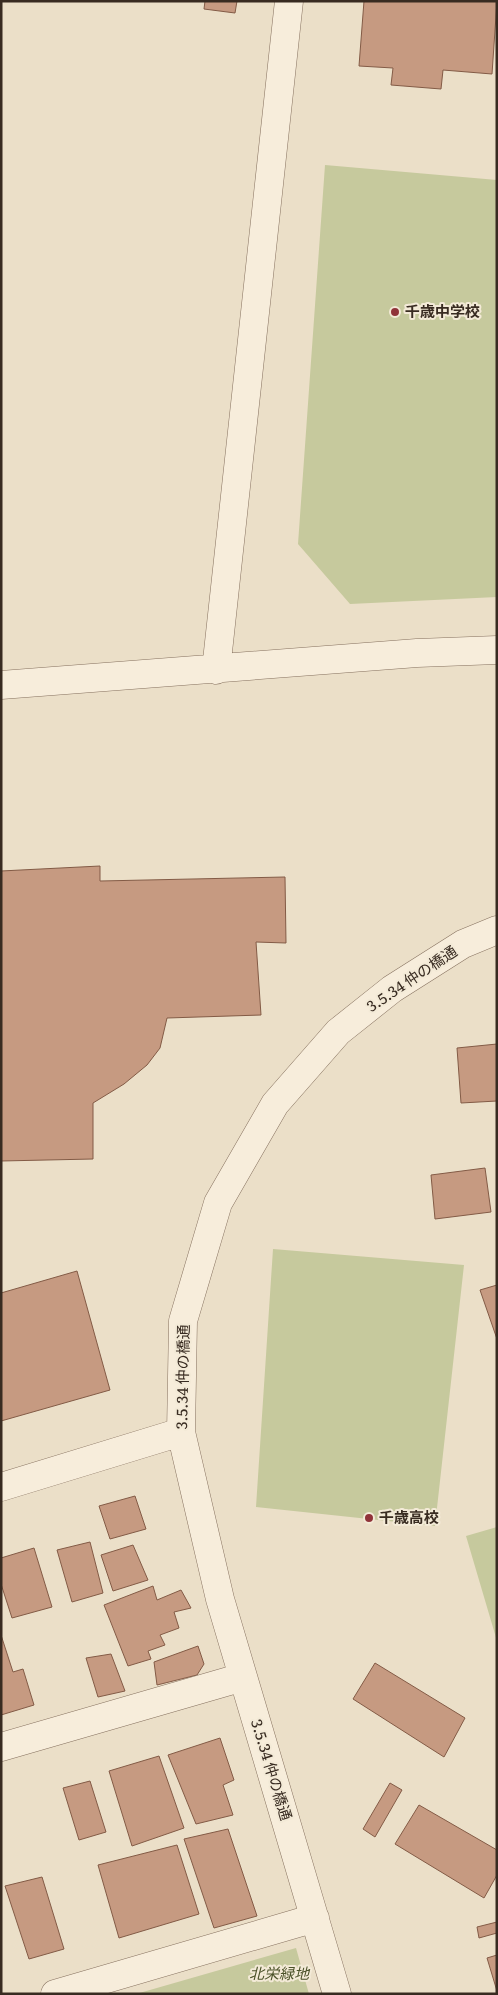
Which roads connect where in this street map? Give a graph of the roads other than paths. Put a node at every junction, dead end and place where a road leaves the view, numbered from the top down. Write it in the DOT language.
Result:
graph roads {
  1 [pos="289,1"];
  2 [pos="497,650"];
  3 [pos="216,670"];
  4 [pos="1,685"];
  5 [pos="497,930"];
  6 [pos="181,1432"];
  7 [pos="1,1487"];
  8 [pos="243,1677"];
  9 [pos="1,1747"];
  10 [pos="315,1918"];
  11 [pos="55,1994"];
  12 [pos="336,1994"];
  1 -- 3 [label="street"];
  2 -- 3 [label="street"];
  3 -- 4 [label="street"];
  5 -- 6 [label="street, 3.5.34 仲の橋通"];
  6 -- 7 [label="street"];
  6 -- 8 [label="street, 3.5.34 仲の橋通"];
  8 -- 9 [label="street"];
  8 -- 10 [label="street, 3.5.34 仲の橋通"];
  10 -- 11 [label="street"];
  10 -- 12 [label="street, 3.5.34 仲の橋通"];
}
